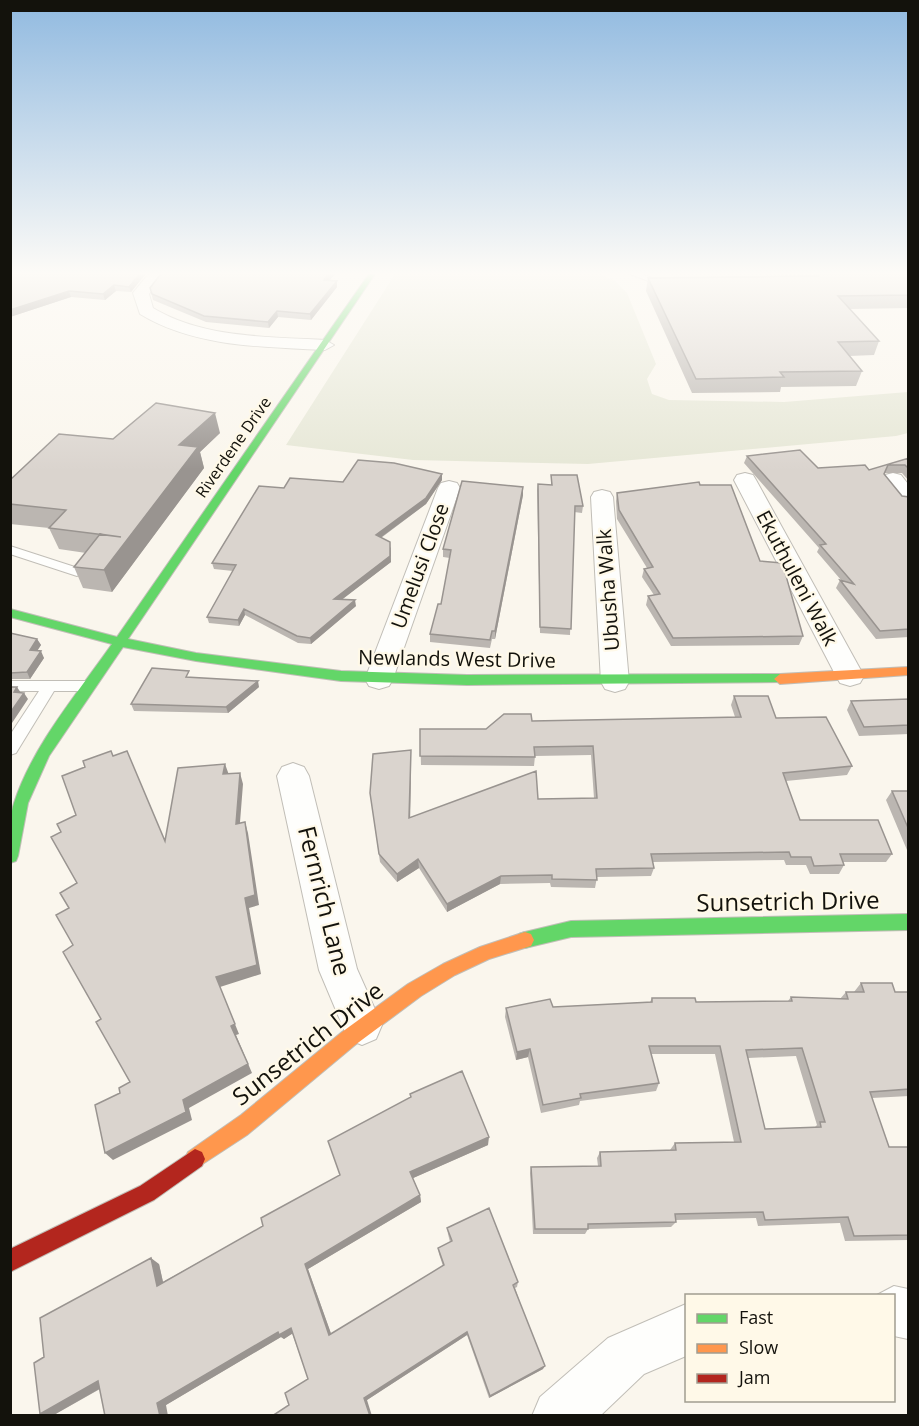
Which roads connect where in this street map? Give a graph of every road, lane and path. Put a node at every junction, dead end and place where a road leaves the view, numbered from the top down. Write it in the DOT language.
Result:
graph roads {
  1 [pos="246,338"];
  2 [pos="330,338"];
  3 [pos="325,345"];
  4 [pos="745,480"];
  5 [pos="892,480"];
  6 [pos="449,488"];
  7 [pos="602,497"];
  8 [pos="909,497"];
  9 [pos="10,550"];
  10 [pos="77,572"];
  11 [pos="10,613"];
  12 [pos="118,642"];
  13 [pos="909,671"];
  14 [pos="850,676"];
  15 [pos="379,679"];
  16 [pos="615,682"];
  17 [pos="10,686"];
  18 [pos="50,686"];
  19 [pos="88,686"];
  20 [pos="10,750"];
  21 [pos="293,776"];
  22 [pos="19,786"];
  23 [pos="10,856"];
  24 [pos="909,922"];
  25 [pos="362,1025"];
  26 [pos="10,1261"];
  27 [pos="685,1331"];
  28 [pos="559,1416"];
  1 -- 3 [label="street"];
  2 -- 3 [label="street, Riverdene Drive"];
  3 -- 12 [label="street, Riverdene Drive"];
  4 -- 14 [label="street, Ekuthuleni Walk"];
  5 -- 8 [label="street"];
  6 -- 15 [label="street, Umelusi Close"];
  7 -- 16 [label="street, Ubusha Walk"];
  9 -- 10 [label="lane"];
  11 -- 12 [label="street, Newlands West Drive"];
  12 -- 15 [label="street, Newlands West Drive"];
  12 -- 19 [label="street, Riverdene Drive"];
  13 -- 14 [label="street, Newlands West Drive"];
  14 -- 16 [label="street, Newlands West Drive"];
  15 -- 16 [label="street, Newlands West Drive"];
  17 -- 18 [label="lane"];
  18 -- 19 [label="lane"];
  18 -- 20 [label="lane"];
  19 -- 22 [label="street, Riverdene Drive"];
  21 -- 25 [label="street, Fernrich Lane"];
  22 -- 23 [label="street, Riverdene Drive"];
  24 -- 25 [label="street, Sunsetrich Drive"];
  25 -- 26 [label="street, Sunsetrich Drive"];
  27 -- 28 [label="street"];
}
